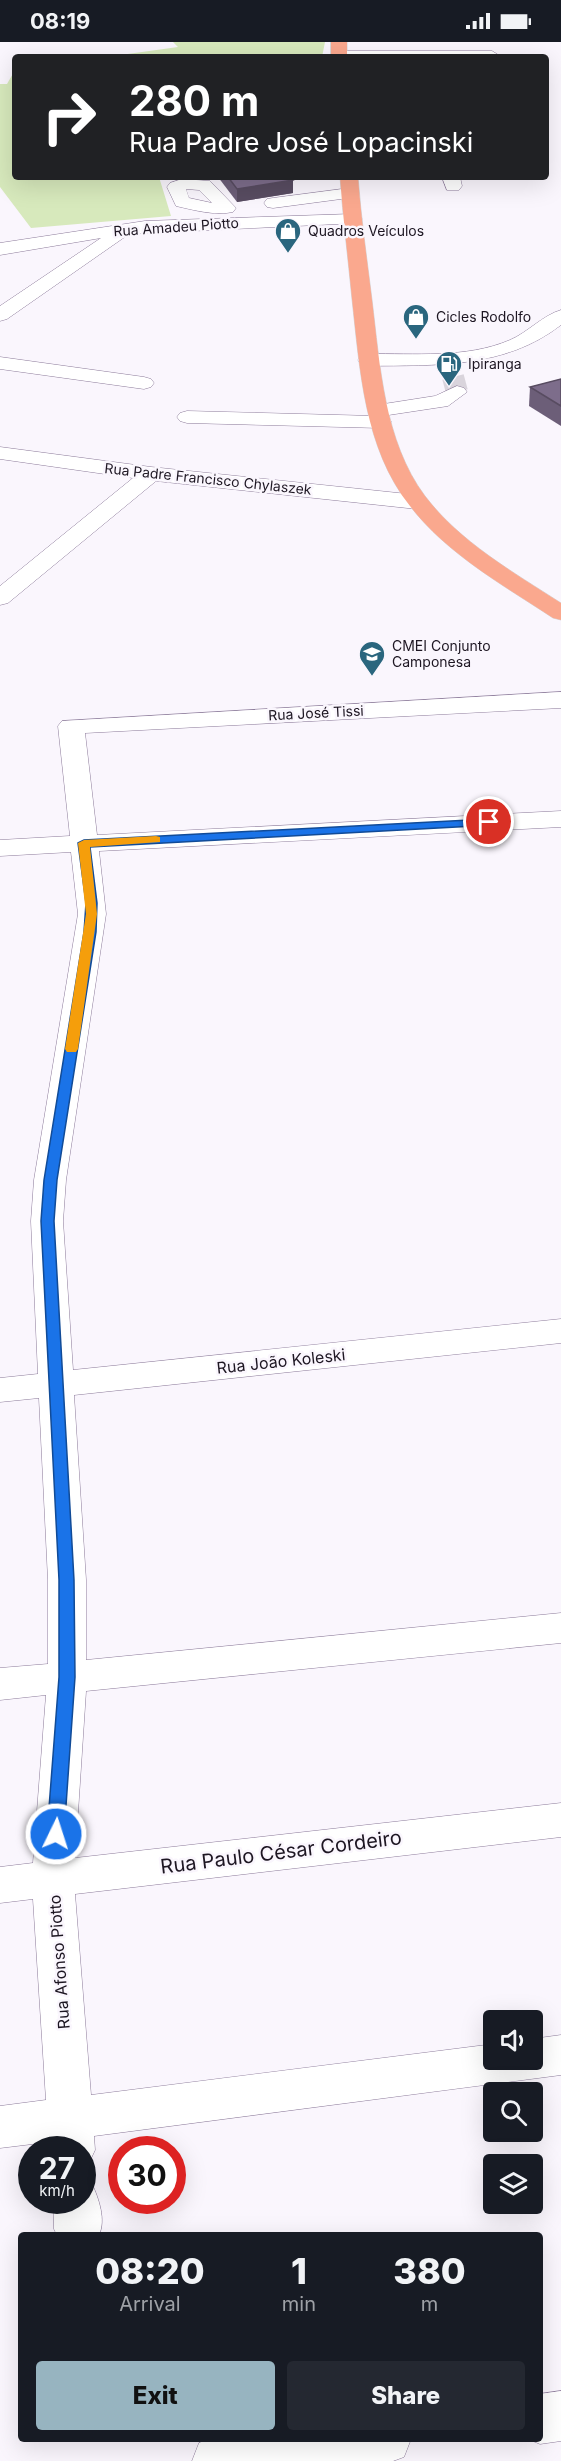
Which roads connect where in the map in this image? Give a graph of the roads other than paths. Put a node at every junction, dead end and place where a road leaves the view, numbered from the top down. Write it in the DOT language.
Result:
graph roads {
  1 [pos="339,52"];
  2 [pos="416,54"];
  3 [pos="350,185"];
  4 [pos="227,208"];
  5 [pos="353,219"];
  6 [pos="129,228"];
  7 [pos="0,249"];
  8 [pos="0,315"];
  9 [pos="561,316"];
  10 [pos="0,363"];
  11 [pos="369,365"];
  12 [pos="144,383"];
  13 [pos="380,416"];
  14 [pos="187,417"];
  15 [pos="0,453"];
  16 [pos="151,474"];
  17 [pos="417,502"];
  18 [pos="0,598"];
  19 [pos="561,613"];
  20 [pos="561,700"];
  21 [pos="71,726"];
  22 [pos="561,819"];
  23 [pos="84,843"];
  24 [pos="0,848"];
  25 [pos="561,1331"];
  26 [pos="56,1384"];
  27 [pos="0,1390"];
  28 [pos="561,1628"];
  29 [pos="67,1677"];
  30 [pos="0,1684"];
  31 [pos="561,1820"];
  32 [pos="53,1879"];
  33 [pos="0,1885"];
  34 [pos="561,2055"];
  35 [pos="543,2057"];
  36 [pos="483,2067"];
  37 [pos="0,2127"];
  38 [pos="71,2134"];
  39 [pos="561,2416"];
  40 [pos="543,2419"];
  41 [pos="363,2442"];
  42 [pos="217,2461"];
  1 -- 2 [label="street"];
  3 -- 4 [label="street"];
  3 -- 5 [label="main road"];
  5 -- 6 [label="street, Rua Amadeu Piotto"];
  5 -- 11 [label="main road"];
  6 -- 7 [label="street, Rua Amadeu Piotto"];
  6 -- 8 [label="street"];
  9 -- 11 [label="street"];
  10 -- 12 [label="street"];
  11 -- 13 [label="main road"];
  11 -- 13 [label="street"];
  13 -- 14 [label="street"];
  13 -- 17 [label="main road"];
  15 -- 16 [label="street, Rua Padre Francisco Chylaszek"];
  16 -- 17 [label="street, Rua Padre Francisco Chylaszek"];
  16 -- 18 [label="street"];
  17 -- 19 [label="main road"];
  20 -- 21 [label="street, Rua José Tissi"];
  21 -- 23 [label="street, Rua Afonso Piotto"];
  22 -- 23 [label="street"];
  23 -- 24 [label="street"];
  23 -- 26 [label="street, Rua Afonso Piotto"];
  25 -- 26 [label="street, Rua João Koleski"];
  26 -- 27 [label="street, Rua João Koleski"];
  26 -- 29 [label="street, Rua Afonso Piotto"];
  28 -- 29 [label="street"];
  29 -- 30 [label="street"];
  29 -- 32 [label="street, Rua Afonso Piotto"];
  31 -- 32 [label="street, Rua Paulo César Cordeiro"];
  32 -- 33 [label="street, Rua Paulo César Cordeiro"];
  32 -- 38 [label="street, Rua Afonso Piotto"];
  34 -- 35 [label="street"];
  36 -- 38 [label="street"];
  37 -- 38 [label="street"];
  39 -- 40 [label="street"];
  41 -- 42 [label="street"];
}
